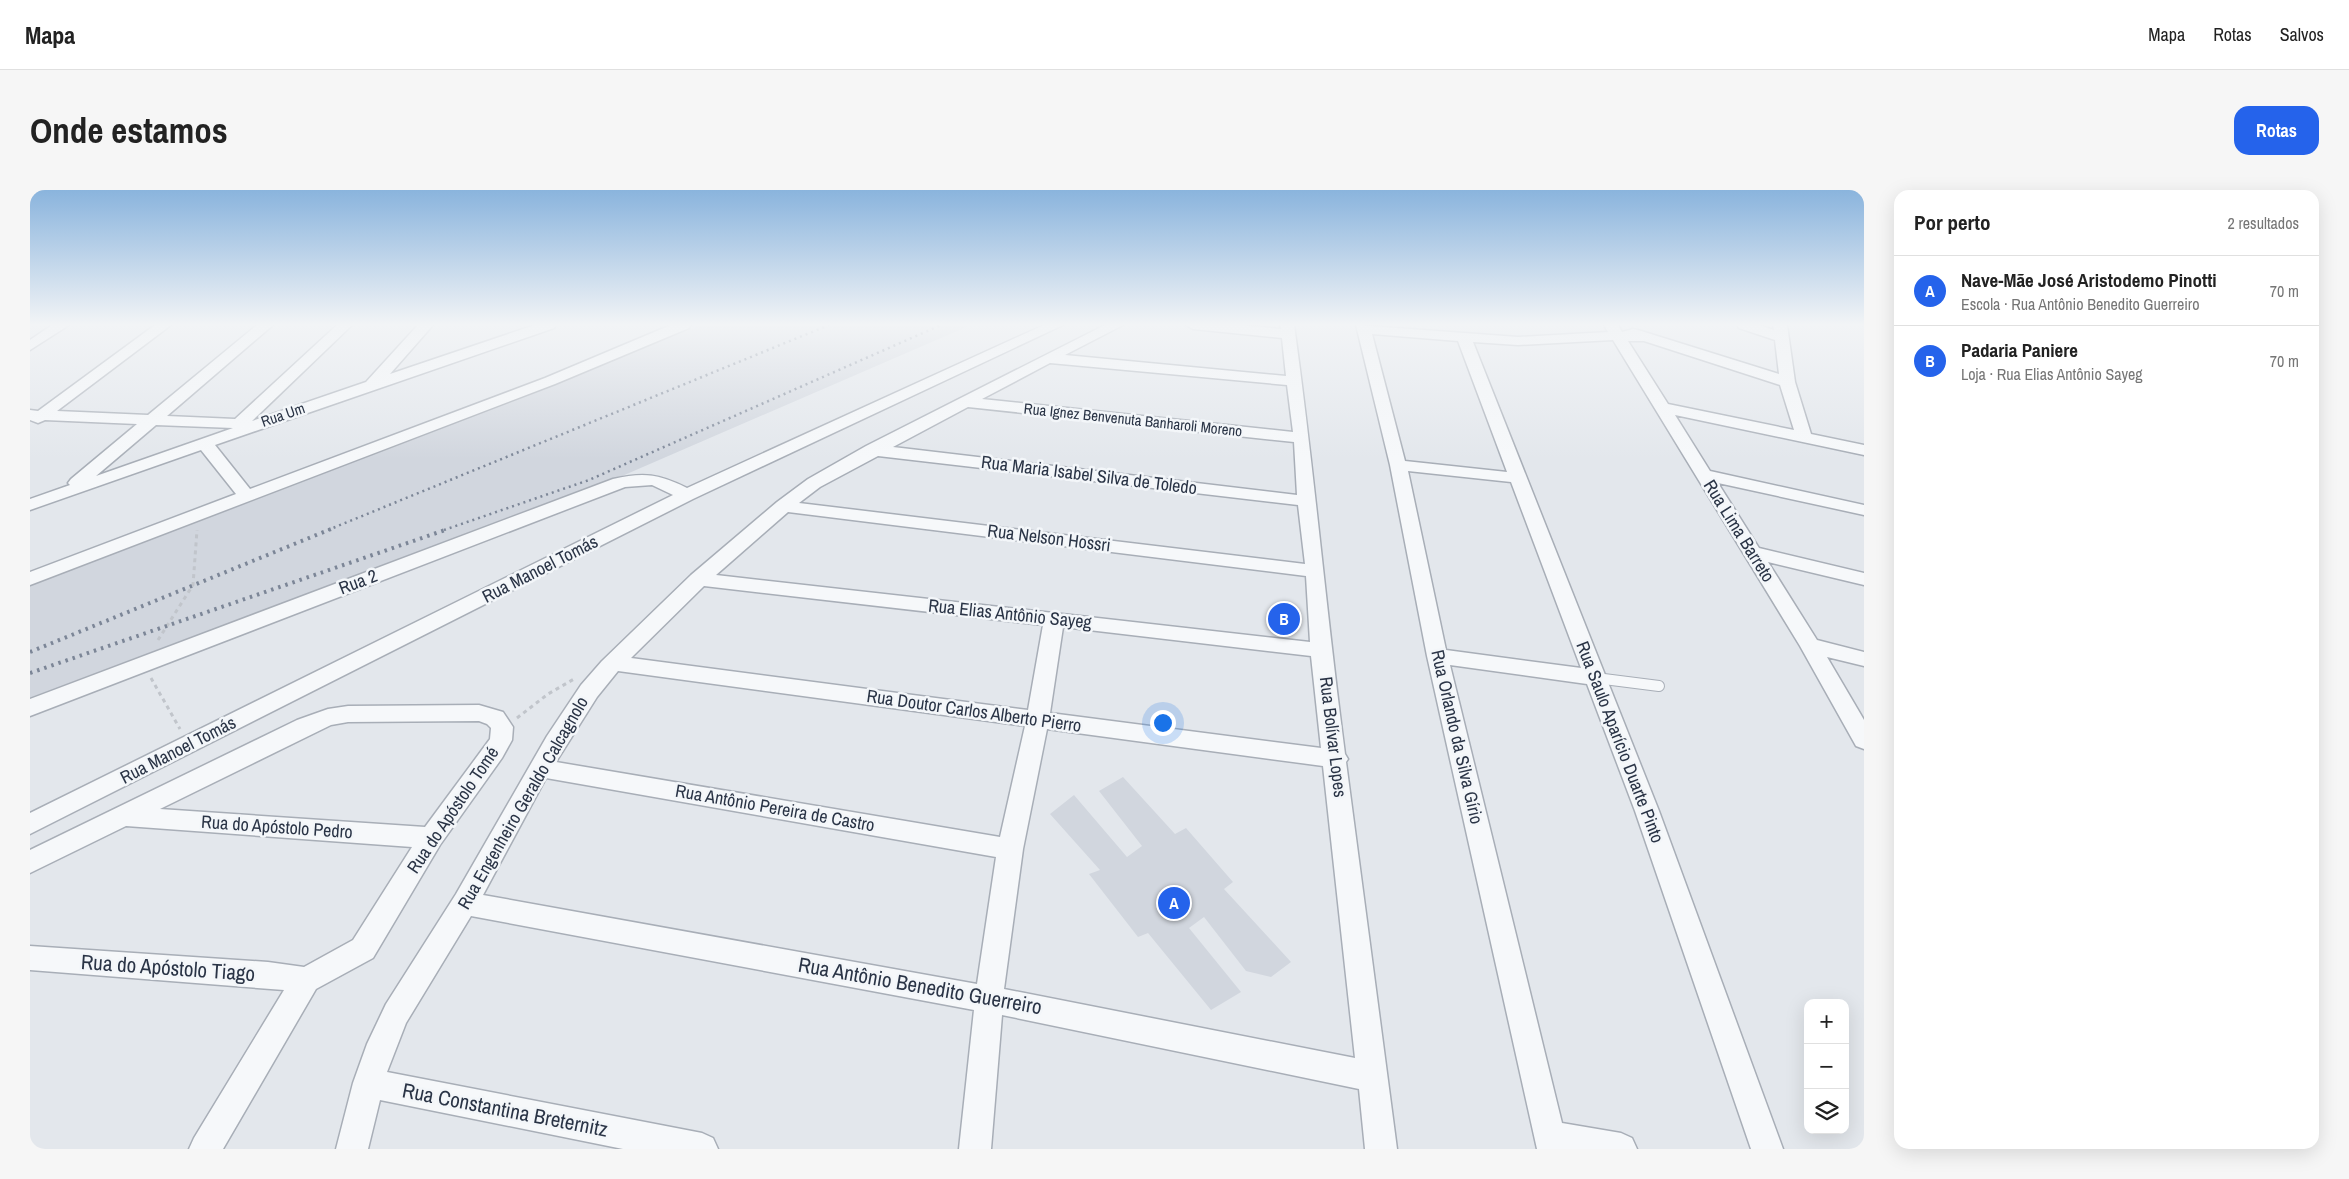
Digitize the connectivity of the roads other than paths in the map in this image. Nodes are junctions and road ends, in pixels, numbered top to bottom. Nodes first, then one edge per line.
1 (101, 370) edge
2 (211, 370) edge
3 (297, 370) edge
4 (385, 370) edge
5 (416, 370) edge
6 (575, 370) edge
7 (959, 370) edge
8 (1026, 370) edge
9 (1168, 370) edge
10 (1293, 370) edge
11 (1375, 370) edge
12 (1476, 370) edge
13 (1638, 370) edge
14 (1748, 370) edge
15 (1785, 370) edge
16 (1294, 382) junction
17 (1787, 382) junction
18 (371, 385) junction
19 (965, 402) junction
20 (1660, 407) junction
21 (34, 418) edge
22 (150, 420) junction
23 (239, 424) junction
24 (257, 424) junction
25 (1804, 437) junction
26 (1302, 438) junction
27 (205, 444) junction
28 (872, 450) junction
29 (1864, 450) edge
30 (1398, 465) junction
31 (1705, 474) junction
32 (1519, 478) junction
33 (68, 491) junction
34 (686, 495) junction
35 (247, 497) junction
36 (1306, 501) junction
37 (36, 502) edge
38 (783, 506) junction
39 (1864, 510) edge
40 (1752, 552) junction
41 (1315, 571) junction
42 (30, 579) edge
43 (698, 579) junction
44 (1864, 579) edge
45 (1054, 618) junction
46 (1810, 645) junction
47 (1321, 650) junction
48 (1437, 656) junction
49 (1864, 659) edge
50 (613, 663) junction
51 (1596, 678) junction
52 (1659, 686) dead end
53 (30, 708) edge
54 (1038, 719) junction
55 (1864, 740) edge
56 (1336, 759) junction
57 (540, 768) junction
58 (123, 816) junction
59 (30, 824) edge
60 (431, 838) junction
61 (1010, 849) junction
62 (30, 862) edge
63 (465, 903) junction
64 (30, 958) edge
65 (306, 980) junction
66 (989, 998) junction
67 (1374, 1077) junction
68 (368, 1083) junction
69 (1552, 1143) edge
70 (205, 1149) edge
71 (352, 1149) edge
72 (702, 1149) edge
73 (975, 1149) edge
74 (1381, 1149) edge
75 (1621, 1149) edge
76 (1767, 1149) edge

1 - 21 street
2 - 22 street
3 - 23 street
4 - 18 street
5 - 18 street, Rua Um
6 - 35 street
7 - 34 street, Rua Manoel Tomás
8 - 19 street, Rua Engenheiro Geraldo Calcagnolo
9 - 16 street
10 - 16 street, Rua Bolívar Lopes
11 - 30 street, Rua Orlando da Silva Gírio
12 - 32 street, Rua Saulo Aparício Duarte Pinto
13 - 20 street, Rua Lima Barreto
14 - 17 street
15 - 17 street
16 - 26 street, Rua Bolívar Lopes
17 - 25 street
18 - 24 street, Rua Um
19 - 26 street, Rua Ignez Benvenuta Banharoli Moreno
19 - 28 street, Rua Engenheiro Geraldo Calcagnolo
20 - 25 street
20 - 31 street, Rua Lima Barreto
21 - 22 street
22 - 23 street
22 - 33 street
23 - 24 street
24 - 27 street, Rua Um
25 - 29 street
26 - 36 street, Rua Bolívar Lopes
27 - 33 street, Rua Um
27 - 35 street
28 - 36 street, Rua Maria Isabel Silva de Toledo
28 - 38 street, Rua Engenheiro Geraldo Calcagnolo
30 - 32 street
30 - 48 street, Rua Orlando da Silva Gírio
31 - 39 street
31 - 40 street, Rua Lima Barreto
32 - 51 street, Rua Saulo Aparício Duarte Pinto
33 - 37 street, Rua Um
34 - 53 street, Rua 2
34 - 59 street, Rua Manoel Tomás
35 - 42 street
36 - 41 street, Rua Bolívar Lopes
38 - 41 street, Rua Nelson Hossri
38 - 43 street, Rua Engenheiro Geraldo Calcagnolo
40 - 44 street
40 - 46 street, Rua Lima Barreto
41 - 47 street, Rua Bolívar Lopes
43 - 45 street, Rua Elias Antônio Sayeg
43 - 50 street, Rua Engenheiro Geraldo Calcagnolo
45 - 47 street, Rua Elias Antônio Sayeg
45 - 54 street
46 - 49 street
46 - 55 street, Rua Lima Barreto
47 - 56 street, Rua Bolívar Lopes
48 - 51 street
48 - 69 street, Rua Orlando da Silva Gírio
50 - 54 street, Rua Doutor Carlos Alberto Pierro
50 - 57 street, Rua Engenheiro Geraldo Calcagnolo
51 - 52 lane
51 - 76 street, Rua Saulo Aparício Duarte Pinto
54 - 56 street, Rua Doutor Carlos Alberto Pierro
54 - 61 street
56 - 67 street, Rua Bolívar Lopes
57 - 61 street, Rua Antônio Pereira de Castro
57 - 63 street, Rua Engenheiro Geraldo Calcagnolo
58 - 60 street, Rua do Apóstolo Pedro
58 - 60 street, Rua do Apóstolo Tomé
58 - 62 street, Rua do Apóstolo Tomé
60 - 65 street, Rua do Apóstolo Tomé
61 - 66 street
63 - 66 street, Rua Antônio Benedito Guerreiro
63 - 68 street, Rua Engenheiro Geraldo Calcagnolo
64 - 65 street, Rua do Apóstolo Tiago
65 - 70 street
66 - 67 street, Rua Antônio Benedito Guerreiro
66 - 73 street
67 - 74 street, Rua Bolívar Lopes
68 - 71 street, Rua Engenheiro Geraldo Calcagnolo
68 - 72 street, Rua Constantina Breternitz
69 - 75 street

